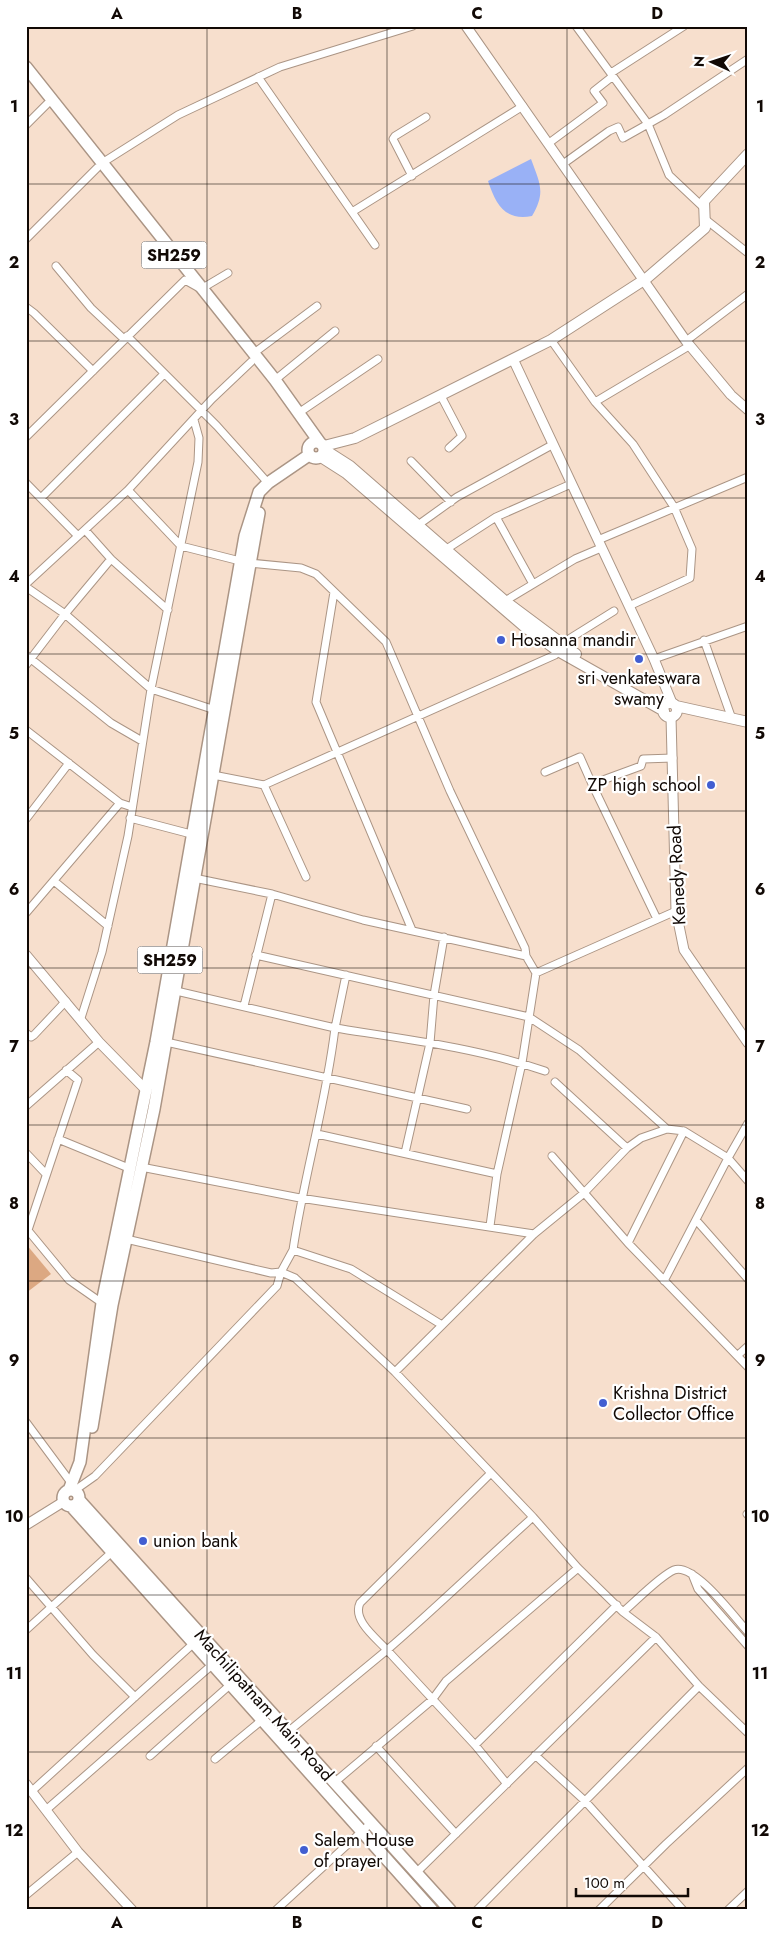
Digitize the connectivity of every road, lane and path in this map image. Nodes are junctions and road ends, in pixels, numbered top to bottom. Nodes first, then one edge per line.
1 (413, 26) edge
2 (466, 26) edge
3 (576, 26) edge
4 (684, 26) edge
5 (748, 59) edge
6 (26, 67) edge
7 (612, 75) junction
8 (258, 77) junction
9 (26, 78) edge
10 (47, 104) junction
11 (523, 106) junction
12 (426, 117) dead end
13 (648, 124) junction
14 (26, 125) edge
15 (549, 143) junction
16 (748, 154) edge
17 (563, 164) junction
18 (99, 166) junction
19 (412, 176) junction
20 (352, 212) junction
21 (705, 214) junction
22 (26, 239) edge
23 (375, 245) dead end
24 (748, 253) edge
25 (56, 266) dead end
26 (228, 273) dead end
27 (185, 280) junction
28 (643, 281) junction
29 (201, 289) junction
30 (748, 294) edge
31 (317, 306) dead end
32 (26, 308) edge
33 (335, 331) dead end
34 (125, 338) junction
35 (551, 340) junction
36 (688, 343) junction
37 (253, 358) junction
38 (378, 359) dead end
39 (512, 359) junction
40 (93, 371) junction
41 (163, 375) junction
42 (275, 380) junction
43 (442, 396) junction
44 (595, 402) junction
45 (202, 410) junction
46 (748, 410) edge
47 (300, 412) junction
48 (194, 420) junction
49 (26, 437) edge
50 (552, 445) junction
51 (449, 448) dead end
52 (318, 450) junction
53 (411, 460) dead end
54 (748, 477) edge
55 (26, 483) edge
56 (268, 483) junction
57 (571, 484) junction
58 (128, 490) junction
59 (41, 498) junction
60 (451, 502) junction
61 (674, 507) junction
62 (496, 517) junction
63 (418, 525) junction
64 (86, 530) junction
65 (78, 536) junction
66 (599, 544) junction
67 (181, 546) junction
68 (445, 550) junction
69 (111, 559) junction
70 (245, 562) junction
71 (533, 584) junction
72 (26, 585) edge
73 (334, 592) junction
74 (505, 601) junction
75 (629, 606) junction
76 (168, 610) junction
77 (614, 611) dead end
78 (65, 614) junction
79 (748, 626) edge
80 (704, 640) junction
81 (560, 648) junction
82 (28, 659) edge
83 (654, 659) junction
84 (151, 688) junction
85 (670, 708) junction
86 (215, 710) junction
87 (418, 717) junction
88 (732, 719) junction
89 (748, 722) edge
90 (26, 730) edge
91 (142, 741) junction
92 (338, 752) junction
93 (673, 758) junction
94 (69, 763) junction
95 (544, 772) dead end
96 (213, 775) junction
97 (592, 784) junction
98 (264, 785) junction
99 (120, 803) junction
100 (132, 807) junction
101 (130, 818) junction
102 (26, 819) edge
103 (191, 834) junction
104 (306, 877) dead end
105 (194, 878) junction
106 (54, 880) junction
107 (272, 894) junction
108 (676, 911) junction
109 (26, 913) edge
110 (657, 919) junction
111 (108, 926) junction
112 (412, 930) junction
113 (444, 937) junction
114 (26, 954) edge
115 (256, 955) junction
116 (526, 956) junction
117 (536, 973) junction
118 (346, 976) junction
119 (170, 989) junction
120 (434, 995) junction
121 (66, 1001) junction
122 (244, 1006) junction
123 (529, 1016) junction
124 (81, 1018) junction
125 (336, 1028) junction
126 (26, 1033) edge
127 (99, 1042) junction
128 (166, 1042) junction
129 (430, 1043) junction
130 (748, 1043) edge
131 (522, 1063) junction
132 (66, 1070) junction
133 (545, 1071) dead end
134 (329, 1079) junction
135 (555, 1082) dead end
136 (152, 1093) junction
137 (417, 1098) junction
138 (26, 1106) edge
139 (467, 1109) dead end
140 (748, 1123) edge
141 (667, 1129) junction
142 (684, 1131) junction
143 (317, 1134) junction
144 (58, 1139) junction
145 (627, 1148) junction
146 (26, 1153) edge
147 (405, 1153) junction
148 (552, 1156) dead end
149 (728, 1158) junction
150 (136, 1168) junction
151 (46, 1174) junction
152 (497, 1174) junction
153 (748, 1182) edge
154 (584, 1194) junction
155 (300, 1198) junction
156 (696, 1220) junction
157 (490, 1226) junction
158 (27, 1229) edge
159 (534, 1234) junction
160 (126, 1239) junction
161 (628, 1243) junction
162 (293, 1250) junction
163 (281, 1272) junction
164 (748, 1279) edge
165 (664, 1281) junction
166 (102, 1303) junction
167 (442, 1325) junction
168 (748, 1346) edge
169 (738, 1355) junction
170 (748, 1367) edge
171 (395, 1372) junction
172 (26, 1422) edge
173 (492, 1473) junction
174 (73, 1495) junction
175 (533, 1517) junction
176 (26, 1525) edge
177 (112, 1552) junction
178 (578, 1568) junction
179 (692, 1572) junction
180 (26, 1578) edge
181 (160, 1598) junction
182 (617, 1605) junction
183 (52, 1607) junction
184 (623, 1612) junction
185 (26, 1630) edge
186 (748, 1632) edge
187 (656, 1637) junction
188 (194, 1643) junction
189 (748, 1646) edge
190 (387, 1650) junction
191 (213, 1664) junction
192 (230, 1684) junction
193 (699, 1686) junction
194 (135, 1697) junction
195 (432, 1700) junction
196 (262, 1720) junction
197 (288, 1731) junction
198 (748, 1733) edge
199 (475, 1745) junction
200 (376, 1746) junction
201 (535, 1755) junction
202 (150, 1756) dead end
203 (215, 1759) dead end
204 (748, 1768) edge
205 (335, 1782) junction
206 (507, 1784) junction
207 (29, 1787) edge
208 (585, 1801) junction
209 (46, 1810) junction
210 (371, 1823) junction
211 (362, 1832) junction
212 (456, 1834) junction
213 (78, 1852) junction
214 (644, 1865) junction
215 (417, 1872) junction
216 (748, 1891) edge
217 (26, 1895) edge
218 (426, 1908) edge
219 (132, 1910) edge
220 (276, 1910) edge
221 (450, 1910) edge
222 (477, 1910) edge
223 (599, 1910) edge
224 (683, 1910) edge
225 (728, 1910) edge

1 - 8 street
2 - 11 street
3 - 7 street
4 - 7 street
5 - 13 street
6 - 18 main road, SH259
7 - 13 street
7 - 15 street
8 - 18 street
8 - 20 street
9 - 10 main road, SH259
10 - 14 street
10 - 18 main road, SH259
11 - 15 street
11 - 19 street
12 - 19 street
13 - 17 street
13 - 21 street
15 - 17 street
16 - 21 main road
17 - 28 street
18 - 22 street
18 - 27 main road, SH259
18 - 29 main road, SH259
19 - 20 street
20 - 23 street
21 - 24 street
21 - 28 main road
25 - 34 street
26 - 29 street
27 - 29 street
27 - 34 street
27 - 37 main road, SH259
28 - 35 main road
28 - 36 street
29 - 37 main road, SH259
30 - 36 street
31 - 37 street
32 - 40 street
33 - 42 street
34 - 40 street
34 - 41 street
35 - 39 main road
35 - 44 street
36 - 44 street
36 - 46 street
37 - 42 main road, SH259
37 - 45 street
37 - 52 main road, SH259
38 - 47 street
39 - 43 main road
39 - 50 street, Kenedy Road
40 - 49 street
41 - 45 street
41 - 59 street
42 - 47 main road, SH259
43 - 51 street
43 - 52 main road
44 - 61 street
45 - 48 street
45 - 56 street
47 - 52 main road, SH259
48 - 58 street
48 - 67 street
50 - 57 street, Kenedy Road
50 - 60 street
52 - 56 main road, SH259
52 - 63 main road
52 - 70 main road, SH259
52 - 81 main road
53 - 60 street
54 - 61 street
55 - 59 street
56 - 70 main road, SH259
57 - 62 street
57 - 66 street, Kenedy Road
58 - 64 street
58 - 67 street
59 - 65 street
60 - 63 street
61 - 66 street
61 - 75 street
62 - 68 street
62 - 71 street
63 - 68 main road
64 - 65 street
64 - 69 street
65 - 72 street
66 - 71 street
66 - 75 street, Kenedy Road
67 - 70 street
67 - 76 street
68 - 74 main road
69 - 76 street
69 - 78 street
70 - 73 street
70 - 86 main road, SH259
70 - 96 main road, SH259
71 - 74 street
72 - 78 street
73 - 87 street
73 - 92 street
74 - 81 main road
75 - 83 street, Kenedy Road
76 - 84 street
77 - 81 street
78 - 82 street
78 - 84 street
79 - 80 street
80 - 83 street
80 - 88 street
81 - 85 main road
81 - 87 street
82 - 91 street
83 - 85 street, Kenedy Road
84 - 86 street
84 - 91 street
85 - 88 main road
85 - 93 street, Kenedy Road
86 - 103 main road, SH259
87 - 92 street
87 - 116 street
88 - 89 main road
90 - 94 street
91 - 100 street
92 - 98 street
92 - 112 street
93 - 97 street
93 - 108 street, Kenedy Road
94 - 99 street
94 - 102 street
95 - 97 street
96 - 98 street
96 - 105 main road, SH259
97 - 110 street
98 - 104 street
99 - 100 street
99 - 106 street
100 - 101 street
101 - 103 street
101 - 111 street
103 - 119 main road, SH259
105 - 107 street
105 - 119 main road, SH259
106 - 109 street
106 - 111 street
107 - 112 street
107 - 115 street
108 - 110 street
108 - 130 street, Kenedy Road
110 - 117 street
111 - 124 street
112 - 113 street
113 - 116 street
113 - 120 street
114 - 121 street
115 - 118 street
115 - 122 street
116 - 117 street
117 - 123 street
118 - 120 street
118 - 125 street
119 - 122 street
119 - 128 main road, SH259
119 - 136 main road, SH259
120 - 123 street
120 - 129 street
121 - 124 street
121 - 126 street
122 - 125 street
123 - 131 street
123 - 141 street
124 - 127 street
125 - 129 street
125 - 134 street
127 - 132 street
127 - 136 street
128 - 134 street
128 - 136 main road, SH259
129 - 131 street
129 - 137 street
131 - 133 street
131 - 152 street
132 - 138 street
132 - 144 street
134 - 137 street
134 - 143 street
135 - 145 street
136 - 150 main road, SH259
137 - 139 street
137 - 147 street
140 - 149 street
141 - 142 street
141 - 145 street
142 - 149 street
142 - 161 street
143 - 147 street
143 - 155 street
144 - 150 street
144 - 151 street
145 - 154 street
146 - 151 street
147 - 152 street
148 - 154 street
149 - 153 street
149 - 156 street
150 - 155 street
150 - 160 main road, SH259
150 - 166 main road, SH259
151 - 158 street
152 - 157 street
154 - 159 street
154 - 161 street
155 - 157 street
155 - 162 street
156 - 164 street
156 - 165 street
157 - 159 street
158 - 166 street
159 - 167 street
160 - 163 street
160 - 174 main road, SH259
161 - 165 street
162 - 163 street
162 - 167 street
163 - 171 street
163 - 174 street
165 - 169 street
166 - 174 main road, SH259
167 - 171 street
168 - 169 street
169 - 170 street
171 - 173 street
172 - 174 street
173 - 175 street
173 - 190 street
174 - 176 street
174 - 177 main road, Machilipatnam Main Road
174 - 181 main road, Machilipatnam Main Road
175 - 178 street
175 - 190 street
177 - 181 main road, Machilipatnam Main Road
177 - 183 street
178 - 182 street
178 - 195 street
179 - 184 street
179 - 186 street
179 - 189 street
180 - 183 street
181 - 188 main road, Machilipatnam Main Road
181 - 197 main road, Machilipatnam Main Road
182 - 184 street
182 - 199 street
183 - 185 street
183 - 194 street
184 - 187 street
187 - 193 street
187 - 201 street
188 - 191 main road, Machilipatnam Main Road
188 - 194 street
190 - 195 street
190 - 197 street
191 - 192 main road, Machilipatnam Main Road
191 - 209 street
192 - 196 main road, Machilipatnam Main Road
192 - 202 street
193 - 198 street
193 - 208 street
194 - 207 street
195 - 199 street
195 - 200 street
196 - 203 street
196 - 211 main road, Machilipatnam Main Road
197 - 205 main road, Machilipatnam Main Road
199 - 206 street
200 - 205 street
200 - 212 street
201 - 206 street
201 - 208 street
204 - 214 street
205 - 210 main road, Machilipatnam Main Road
206 - 212 street
207 - 209 street
208 - 214 street
208 - 222 street
209 - 213 street
210 - 211 street
210 - 215 main road, Machilipatnam Main Road
211 - 218 main road, Machilipatnam Main Road
211 - 220 street
212 - 215 street
213 - 217 street
213 - 219 street
214 - 223 street
214 - 224 street
215 - 221 main road, Machilipatnam Main Road
216 - 225 street

